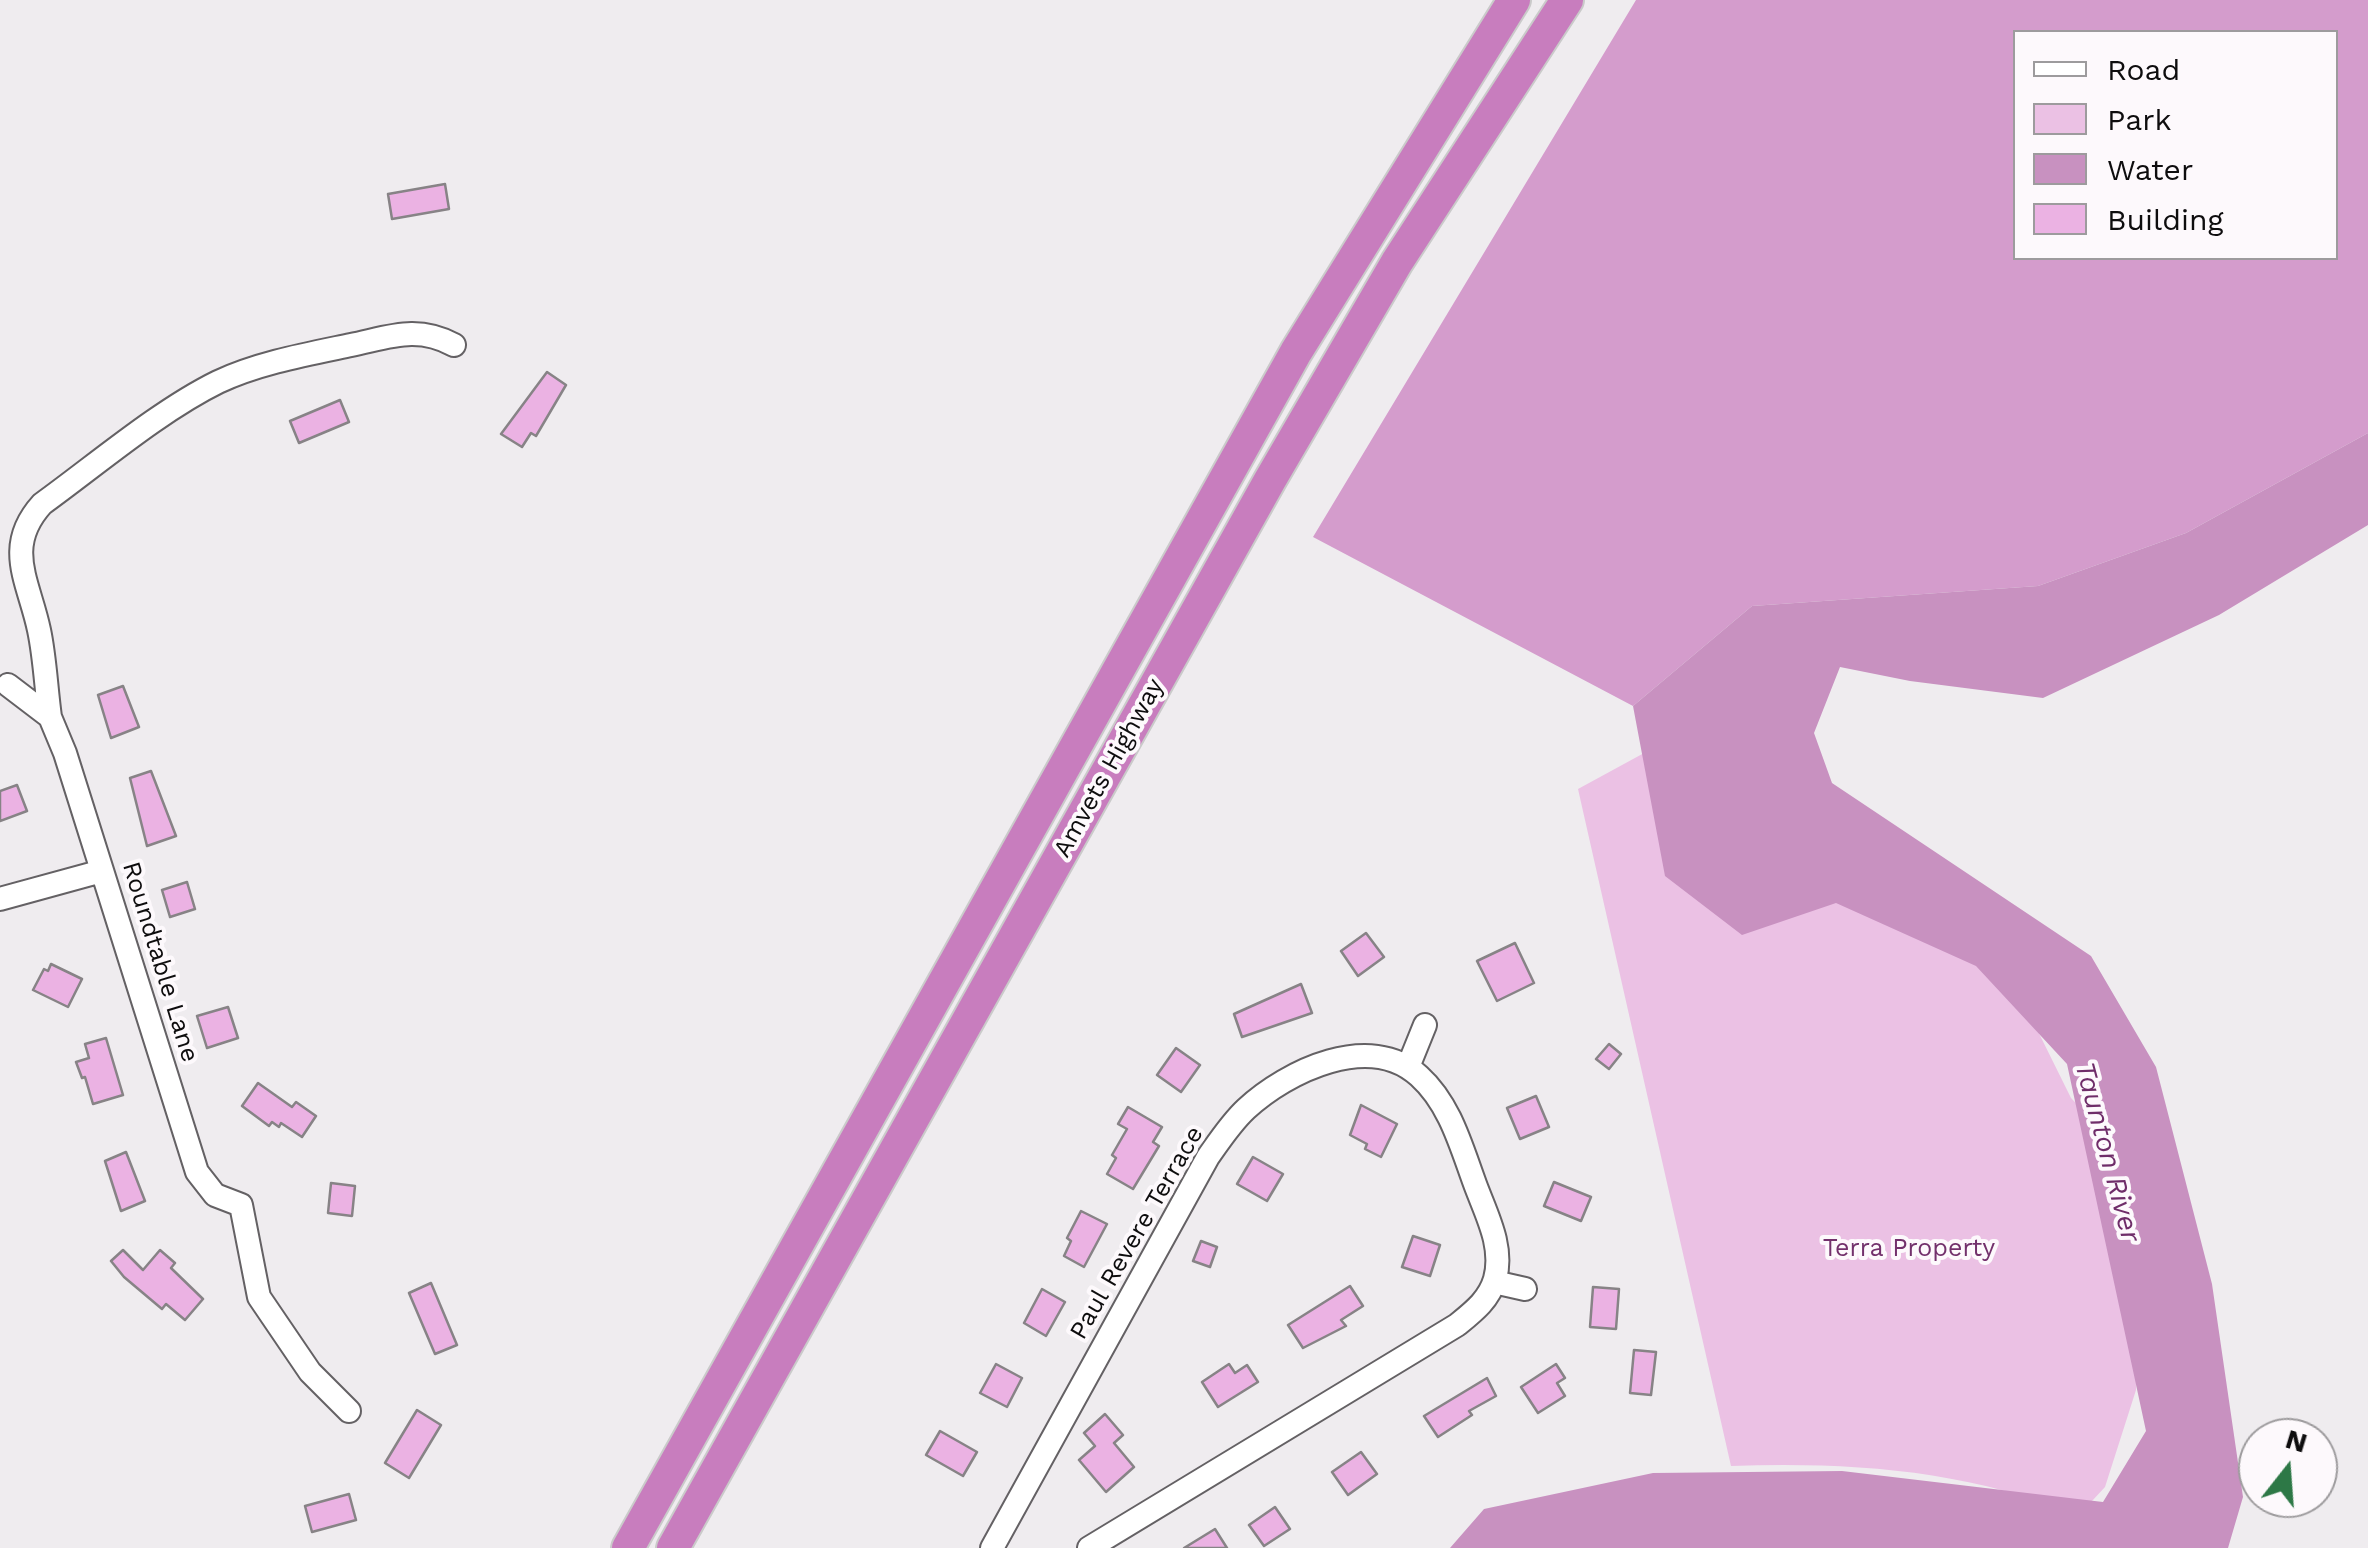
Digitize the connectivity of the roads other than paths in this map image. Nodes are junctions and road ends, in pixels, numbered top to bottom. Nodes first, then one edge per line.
1 (1514, 0) edge
2 (1567, 0) edge
3 (454, 346) dead end
4 (8, 685) dead end
5 (50, 717) junction
6 (102, 871) junction
7 (0, 899) edge
8 (1425, 1025) dead end
9 (1408, 1068) junction
10 (1494, 1282) junction
11 (1525, 1289) dead end
12 (349, 1411) dead end
13 (628, 1548) edge
14 (674, 1548) edge
15 (992, 1548) edge
16 (1089, 1548) edge

1 - 13 highway, Amvets Highway
2 - 14 highway, Amvets Highway
3 - 5 street, Roundtable Lane
4 - 5 street
5 - 6 street, Roundtable Lane
6 - 7 street
6 - 12 street, Roundtable Lane
8 - 9 street
9 - 10 street
9 - 15 street, Paul Revere Terrace
10 - 11 street
10 - 16 street

